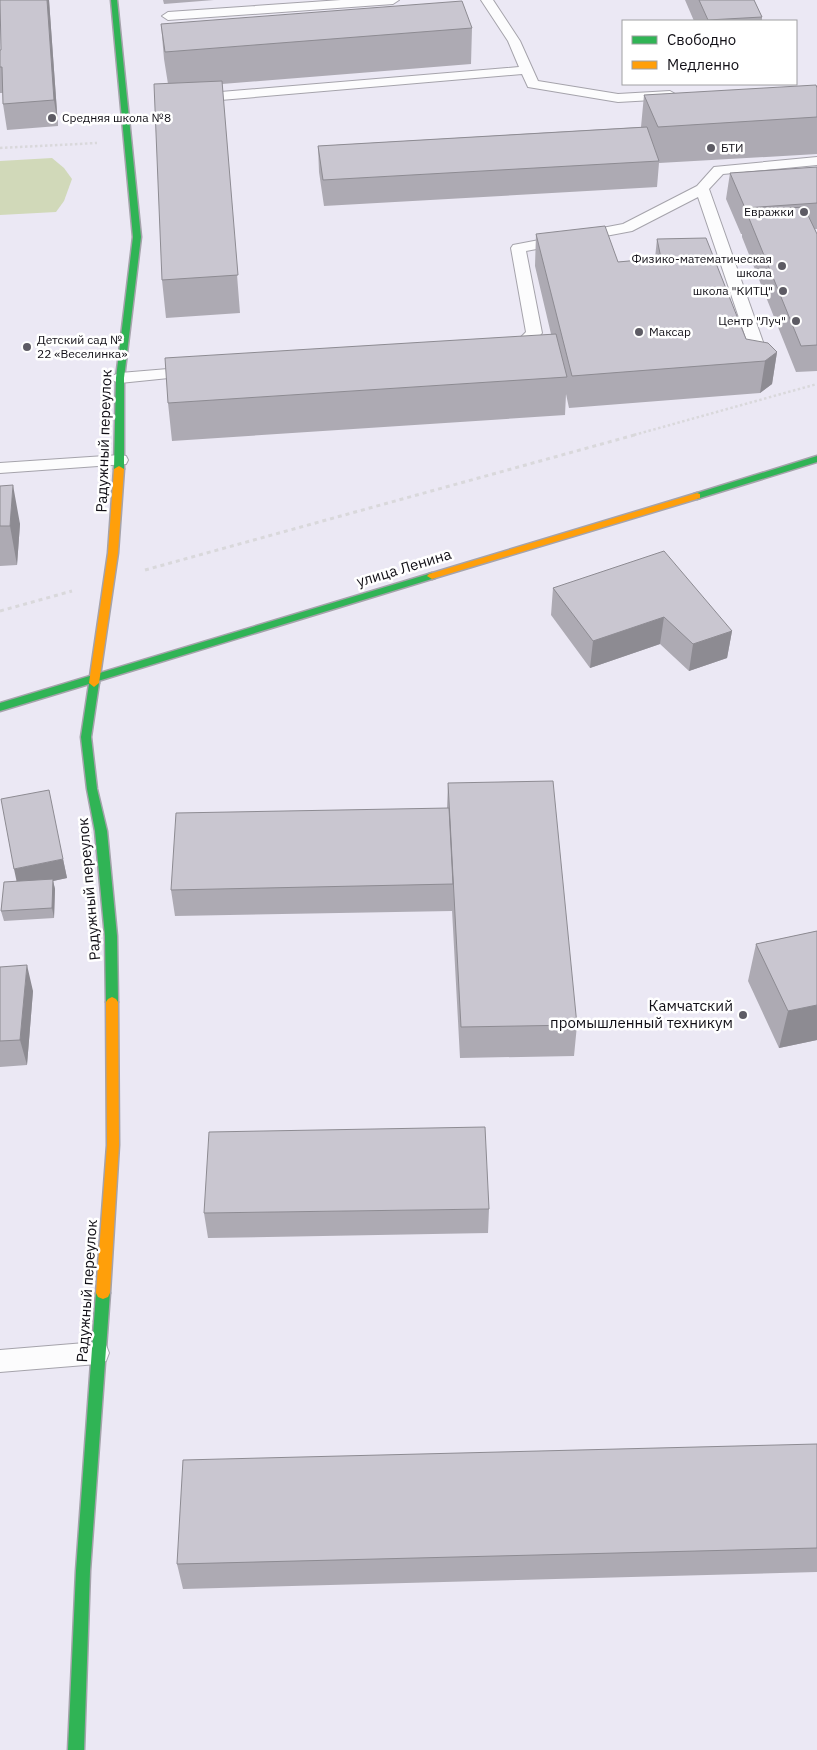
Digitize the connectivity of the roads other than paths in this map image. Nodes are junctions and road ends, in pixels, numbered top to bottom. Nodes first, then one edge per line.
1 (114, 0) edge
2 (393, 0) edge
3 (487, 0) edge
4 (168, 16) dead end
5 (526, 70) junction
6 (688, 94) edge
7 (185, 99) edge
8 (817, 161) edge
9 (702, 188) junction
10 (496, 345) edge
11 (761, 359) edge
12 (206, 371) edge
13 (120, 378) junction
14 (817, 459) edge
15 (120, 460) junction
16 (0, 468) edge
17 (94, 679) junction
18 (0, 707) edge
19 (97, 1353) junction
20 (0, 1361) edge
21 (76, 1750) edge

1 - 13 street, Радужный переулок
2 - 4 lane
3 - 5 lane
5 - 6 lane
5 - 7 lane
8 - 9 lane
9 - 10 lane
9 - 11 lane
12 - 13 lane
13 - 15 street, Радужный переулок
14 - 17 street, улица Ленина
15 - 16 lane
15 - 17 street, Радужный переулок
17 - 18 street, улица Ленина
17 - 19 street, Радужный переулок
19 - 20 lane
19 - 21 street, Радужный переулок

